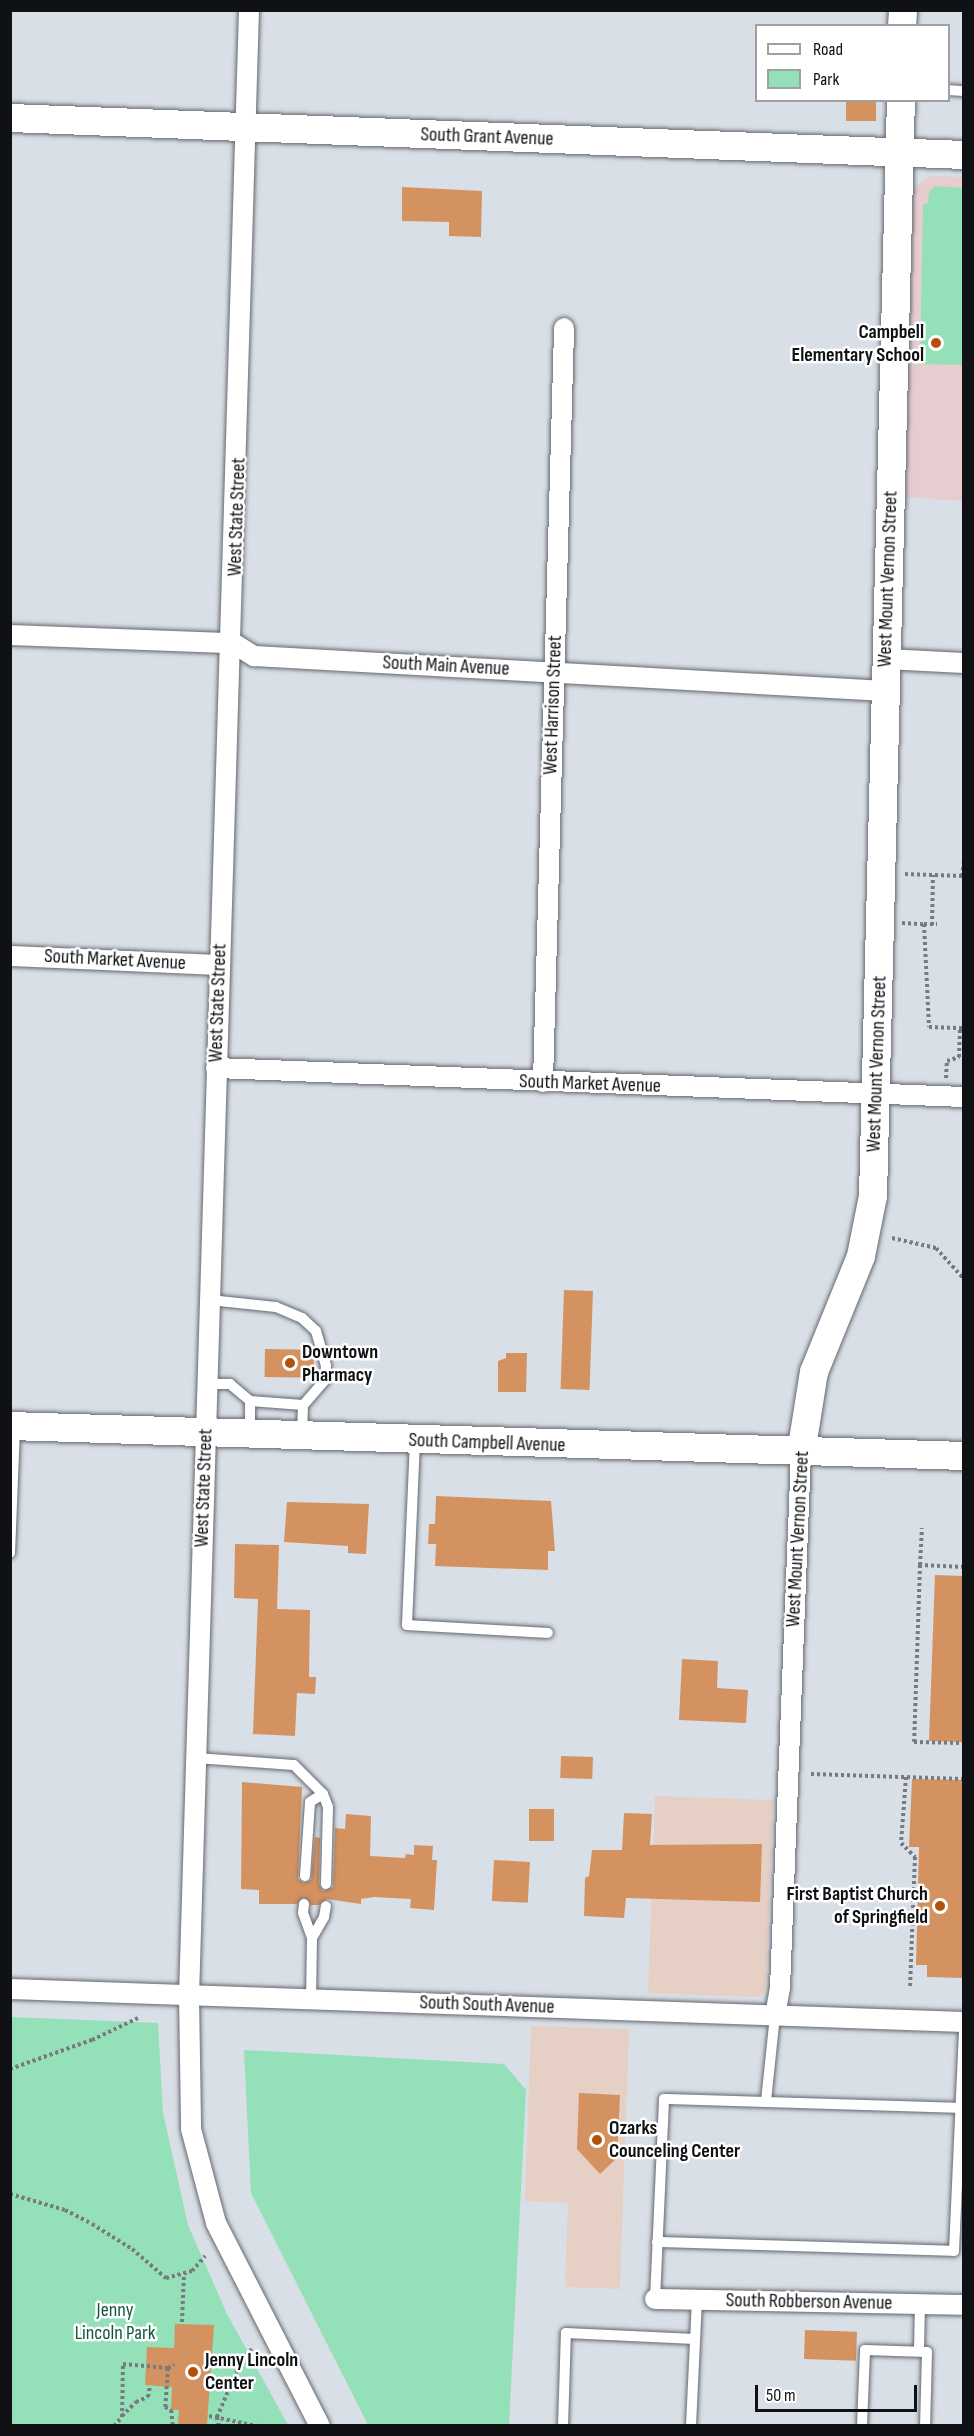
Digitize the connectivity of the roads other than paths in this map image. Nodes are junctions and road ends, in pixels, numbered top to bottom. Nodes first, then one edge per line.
1 (249, 10) edge
2 (901, 102) edge
3 (10, 118) edge
4 (247, 127) junction
5 (899, 153) junction
6 (963, 155) edge
7 (564, 328) dead end
8 (10, 635) edge
9 (233, 644) junction
10 (886, 659) junction
11 (963, 663) edge
12 (553, 672) junction
13 (885, 691) junction
14 (10, 956) edge
15 (220, 964) junction
16 (216, 1068) junction
17 (543, 1083) junction
18 (877, 1094) junction
19 (963, 1097) edge
20 (210, 1300) junction
21 (207, 1384) junction
22 (250, 1401) junction
23 (303, 1405) junction
24 (13, 1426) edge
25 (206, 1434) junction
26 (250, 1436) junction
27 (302, 1437) junction
28 (415, 1441) junction
29 (801, 1452) junction
30 (963, 1456) edge
31 (10, 1553) edge
32 (548, 1633) dead end
33 (196, 1758) junction
34 (323, 1794) junction
35 (305, 1876) dead end
36 (326, 1884) dead end
37 (304, 1904) dead end
38 (326, 1906) dead end
39 (312, 1938) junction
40 (10, 1989) edge
41 (189, 1995) junction
42 (311, 1999) junction
43 (775, 2016) junction
44 (963, 2025) edge
45 (766, 2101) junction
46 (959, 2108) junction
47 (657, 2242) junction
48 (655, 2299) joint
49 (697, 2300) junction
50 (920, 2303) junction
51 (963, 2305) edge
52 (695, 2338) junction
53 (918, 2351) junction
54 (320, 2426) edge
55 (563, 2426) edge
56 (691, 2426) edge
57 (862, 2426) edge
58 (925, 2426) edge

1 - 4 street, West State Street
2 - 5 main road, West Mount Vernon Street
3 - 4 main road, South Grant Avenue
4 - 5 main road, South Grant Avenue
4 - 9 street, West State Street
5 - 6 main road, South Grant Avenue
5 - 10 main road, West Mount Vernon Street
7 - 12 street, West Harrison Street
8 - 9 street, South Main Avenue
9 - 12 street, South Main Avenue
9 - 15 street, West State Street
10 - 11 street
10 - 13 main road, West Mount Vernon Street
12 - 13 street, South Main Avenue
12 - 17 street, West Harrison Street
13 - 18 main road, West Mount Vernon Street
14 - 15 street, South Market Avenue
15 - 16 street, West State Street
16 - 17 street, South Market Avenue
16 - 20 street, West State Street
17 - 18 street, South Market Avenue
18 - 19 street, South Market Avenue
18 - 29 main road, West Mount Vernon Street
20 - 21 street, West State Street
20 - 23 lane
21 - 22 lane
21 - 25 street, West State Street
22 - 23 lane
22 - 26 lane
23 - 27 lane
24 - 25 main road, South Campbell Avenue
24 - 31 lane
25 - 26 main road, South Campbell Avenue
25 - 33 street, West State Street
26 - 27 main road, South Campbell Avenue
27 - 28 main road, South Campbell Avenue
28 - 29 main road, South Campbell Avenue
28 - 32 lane
29 - 30 main road, South Campbell Avenue
29 - 43 street, West Mount Vernon Street
33 - 34 lane
33 - 41 street, West State Street
34 - 35 lane
34 - 36 lane
37 - 39 lane
38 - 39 lane
39 - 42 lane
40 - 41 street, South South Avenue
41 - 42 street, South South Avenue
41 - 54 street, West State Street
42 - 43 street, South South Avenue
43 - 44 street, South South Avenue
43 - 45 lane
44 - 46 lane
45 - 46 lane
45 - 47 lane
46 - 47 lane
47 - 48 lane
48 - 49 street, South Robberson Avenue
49 - 50 street, South Robberson Avenue
49 - 52 lane
50 - 51 street, South Robberson Avenue
50 - 53 lane
52 - 55 lane
52 - 56 lane
53 - 57 lane
53 - 58 lane

